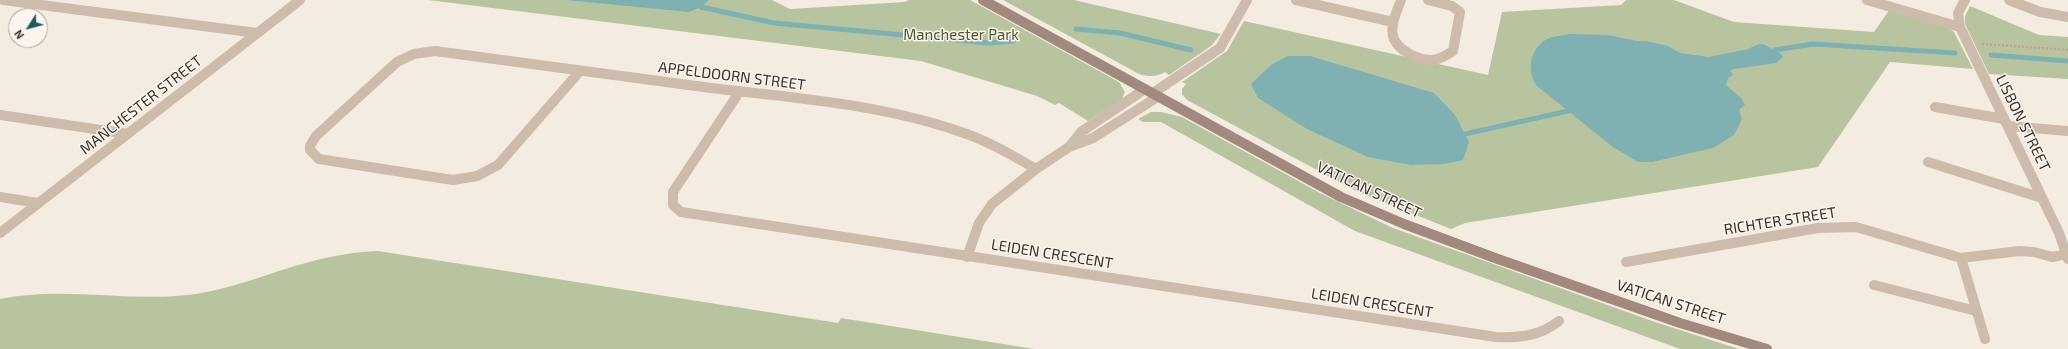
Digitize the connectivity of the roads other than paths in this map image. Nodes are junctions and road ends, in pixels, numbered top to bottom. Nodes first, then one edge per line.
1 (4, 0) edge
2 (300, 0) edge
3 (983, 0) edge
4 (1246, 0) edge
5 (1296, 0) edge
6 (1401, 0) edge
7 (1428, 0) edge
8 (1867, 0) edge
9 (1965, 0) edge
10 (2009, 0) edge
11 (2068, 17) edge
12 (1393, 22) junction
13 (1960, 27) junction
14 (257, 33) junction
15 (580, 71) junction
16 (740, 91) junction
17 (1152, 92) junction
18 (1935, 106) dead end
19 (0, 115) edge
20 (2006, 122) junction
21 (2068, 131) edge
22 (128, 134) junction
23 (1069, 147) junction
24 (1928, 162) dead end
25 (1036, 169) junction
26 (0, 197) edge
27 (2042, 198) junction
28 (38, 203) junction
29 (0, 233) edge
30 (2067, 256) edge
31 (967, 257) junction
32 (1960, 258) junction
33 (1626, 262) dead end
34 (1874, 285) dead end
35 (1976, 311) junction
36 (1559, 321) dead end
37 (1985, 338) dead end
38 (1767, 349) edge

1 - 14 street
2 - 14 street, MANCHESTER STREET
3 - 17 street, VATICAN STREET
4 - 17 street
5 - 12 street
6 - 12 street
7 - 12 street
8 - 13 street
9 - 13 street, LISBON STREET
10 - 11 street
13 - 20 street, LISBON STREET
14 - 22 street, MANCHESTER STREET
15 - 15 street, APPELDOORN STREET
15 - 16 street, APPELDOORN STREET
16 - 25 street, APPELDOORN STREET
16 - 31 street, LEIDEN CRESCENT
17 - 23 street
17 - 23 street
17 - 38 street, VATICAN STREET
18 - 20 street
19 - 22 street
20 - 21 street
20 - 27 street, LISBON STREET
22 - 28 street, MANCHESTER STREET
23 - 25 street
24 - 27 street
25 - 31 street
26 - 28 street
27 - 30 street, LISBON STREET
28 - 29 street, MANCHESTER STREET
30 - 32 street, RICHTER STREET
31 - 36 street, LEIDEN CRESCENT
32 - 33 street, RICHTER STREET
32 - 35 street
34 - 35 street
35 - 37 street

